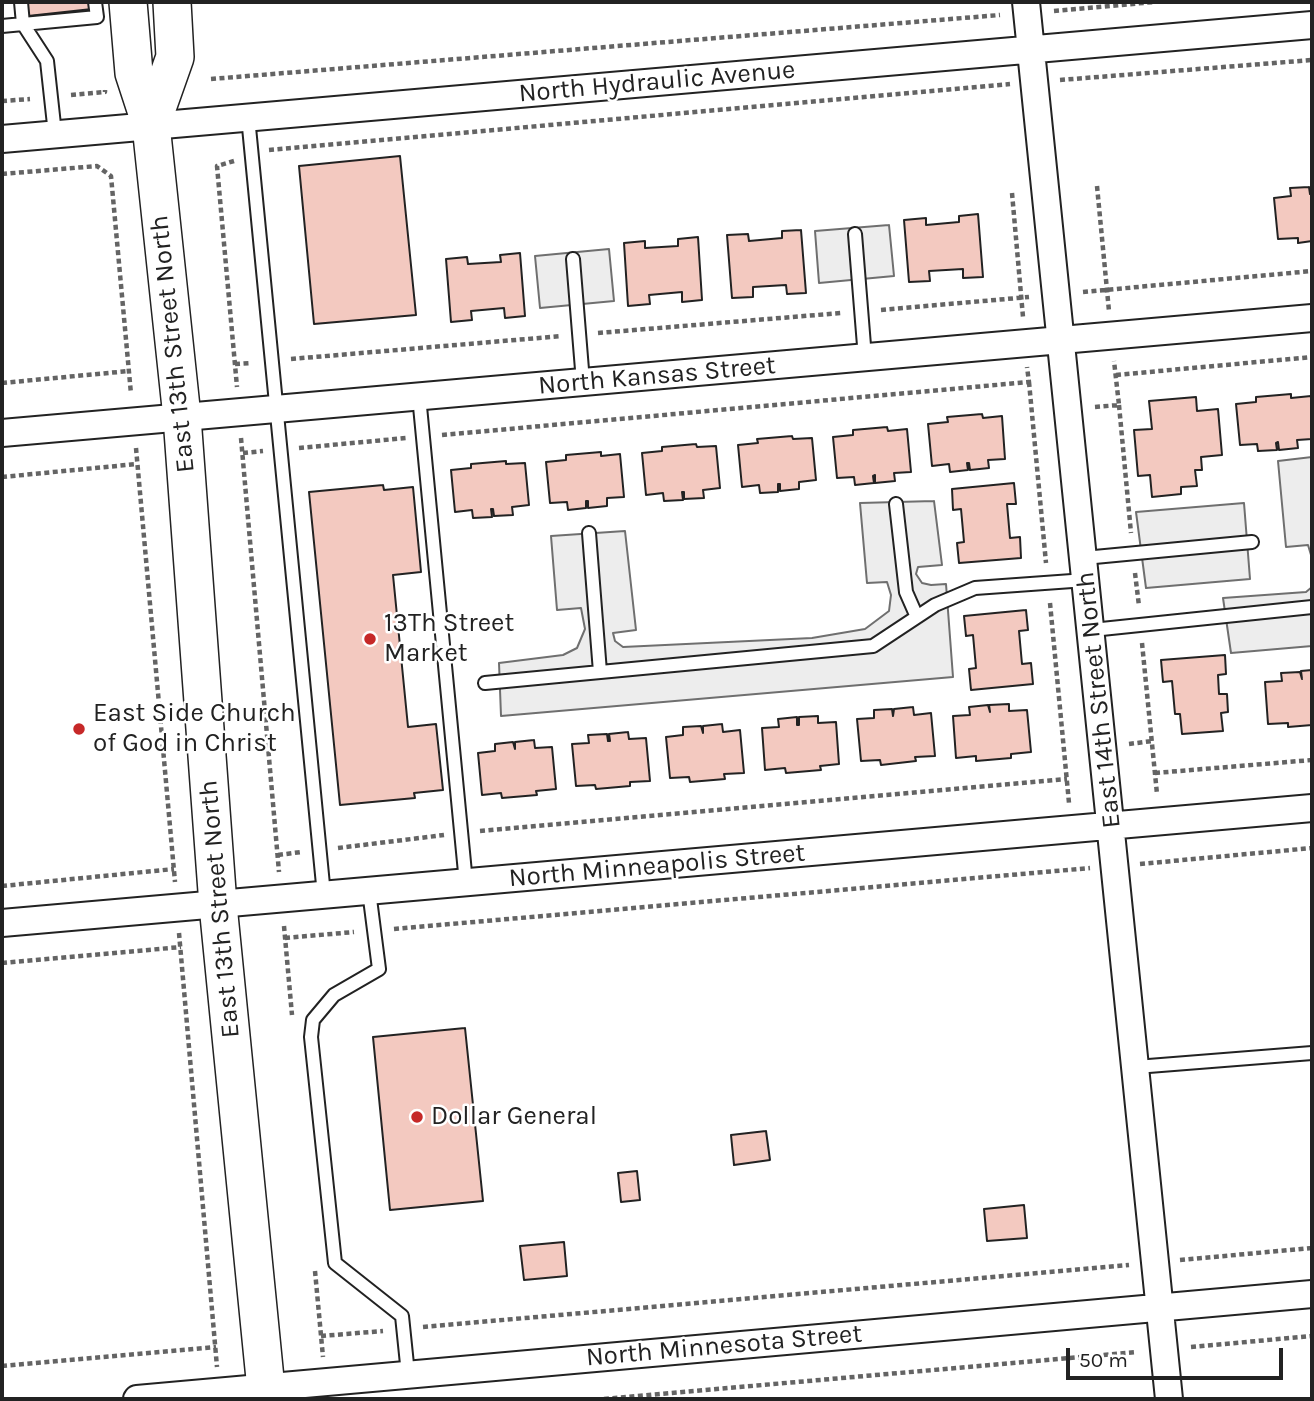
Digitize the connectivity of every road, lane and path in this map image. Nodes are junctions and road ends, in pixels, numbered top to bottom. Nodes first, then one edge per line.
1 (21, 2) edge
2 (96, 2) edge
3 (128, 2) edge
4 (172, 2) edge
5 (1154, 2) edge
6 (1026, 7) edge
7 (23, 24) junction
8 (1312, 25) edge
9 (2, 26) edge
10 (1031, 50) junction
11 (1312, 60) edge
12 (104, 79) dead end
13 (211, 79) dead end
14 (1034, 82) junction
15 (51, 97) junction
16 (2, 101) edge
17 (248, 117) junction
18 (151, 125) junction
19 (55, 134) junction
20 (2, 139) edge
21 (252, 155) junction
22 (2, 174) edge
23 (855, 234) dead end
24 (573, 258) dead end
25 (1312, 271) edge
26 (1057, 295) junction
27 (861, 312) junction
28 (1312, 318) edge
29 (579, 335) junction
30 (1062, 340) junction
31 (1312, 357) edge
32 (865, 358) junction
33 (271, 361) junction
34 (235, 364) junction
35 (129, 371) junction
36 (1116, 375) dead end
37 (583, 382) junction
38 (1029, 382) dead end
39 (2, 383) edge
40 (419, 397) junction
41 (276, 409) junction
42 (239, 412) junction
43 (182, 417) junction
44 (133, 422) junction
45 (2, 433) edge
46 (138, 464) junction
47 (2, 477) edge
48 (896, 504) dead end
49 (589, 533) dead end
50 (1252, 542) dead end
51 (1085, 569) junction
52 (1048, 583) junction
53 (1312, 607) edge
54 (917, 617) junction
55 (1092, 630) junction
56 (600, 672) junction
57 (485, 683) dead end
58 (1312, 760) edge
59 (1156, 774) dead end
60 (1067, 779) junction
61 (1312, 808) edge
62 (1112, 825) junction
63 (1072, 829) junction
64 (461, 833) junction
65 (1312, 848) edge
66 (319, 850) junction
67 (278, 855) junction
68 (1116, 866) junction
69 (174, 869) junction
70 (1076, 869) junction
71 (466, 883) junction
72 (2, 886) edge
73 (369, 891) junction
74 (324, 895) junction
75 (282, 899) junction
76 (218, 905) junction
77 (177, 908) junction
78 (2, 923) edge
79 (374, 931) junction
80 (285, 939) junction
81 (181, 947) junction
82 (2, 962) edge
83 (292, 1018) dead end
84 (1312, 1053) edge
85 (1136, 1068) junction
86 (1312, 1248) edge
87 (1156, 1262) junction
88 (315, 1270) dead end
89 (1312, 1294) edge
90 (1160, 1306) junction
91 (404, 1329) junction
92 (321, 1336) junction
93 (1312, 1336) edge
94 (216, 1347) junction
95 (1164, 1349) junction
96 (2, 1366) edge
97 (408, 1374) junction
98 (325, 1382) junction
99 (219, 1391) junction
100 (266, 1393) edge
101 (136, 1399) edge
102 (604, 1399) edge
103 (1169, 1399) edge

1 - 7 lane
2 - 7 lane
3 - 18 main road, East 13th Street North
4 - 18 main road, East 13th Street North
5 - 6 path
6 - 10 street, East 14th Street North
6 - 13 path
7 - 9 lane
7 - 15 lane
8 - 10 street, North Hydraulic Avenue
10 - 14 street, East 14th Street North
10 - 17 street, North Hydraulic Avenue
11 - 14 path
12 - 15 path
14 - 21 path
14 - 26 street, East 14th Street North
15 - 16 path
15 - 19 lane
17 - 18 street, North Hydraulic Avenue
17 - 21 lane
18 - 19 street, North Hydraulic Avenue
18 - 43 main road, East 13th Street North
19 - 20 street, North Hydraulic Avenue
21 - 33 lane
21 - 34 path
22 - 35 path
23 - 27 lane
24 - 29 lane
25 - 26 path
26 - 27 path
26 - 30 street, East 14th Street North
27 - 29 path
27 - 32 lane
28 - 30 street, North Kansas Street
29 - 33 path
29 - 37 lane
30 - 32 street, North Kansas Street
30 - 51 street, East 14th Street North
31 - 36 path
32 - 37 street, North Kansas Street
33 - 34 path
33 - 41 lane
34 - 42 path
35 - 39 path
35 - 44 path
37 - 40 street, North Kansas Street
38 - 52 path
40 - 41 street, North Kansas Street
40 - 64 lane
41 - 42 street, North Kansas Street
41 - 66 lane
42 - 43 street, North Kansas Street
42 - 67 path
43 - 44 street, North Kansas Street
43 - 76 main road, East 13th Street North
44 - 45 street, North Kansas Street
44 - 46 path
46 - 47 path
46 - 69 path
48 - 54 lane
49 - 56 lane
50 - 51 lane
51 - 52 lane
51 - 55 street, East 14th Street North
52 - 54 lane
52 - 60 path
53 - 55 lane
54 - 56 lane
55 - 62 street, East 14th Street North
56 - 57 lane
58 - 59 path
60 - 63 path
60 - 64 path
61 - 62 street, North Minneapolis Street
62 - 63 street, North Minneapolis Street
62 - 68 street, East 14th Street North
63 - 70 path
63 - 71 street, North Minneapolis Street
64 - 66 path
64 - 71 lane
65 - 68 path
66 - 67 path
66 - 74 lane
67 - 75 path
68 - 70 path
68 - 85 street, East 14th Street North
69 - 72 path
69 - 77 path
70 - 79 path
71 - 73 street, North Minneapolis Street
73 - 74 street, North Minneapolis Street
73 - 79 lane
74 - 75 street, North Minneapolis Street
75 - 76 street, North Minneapolis Street
75 - 80 path
76 - 77 street, North Minneapolis Street
76 - 100 main road, East 13th Street North
77 - 78 street, North Minneapolis Street
77 - 81 path
79 - 80 path
79 - 91 lane
80 - 83 path
81 - 82 path
81 - 94 path
84 - 85 lane
85 - 87 street, East 14th Street North
86 - 87 path
87 - 90 street, East 14th Street North
87 - 91 path
88 - 92 path
89 - 90 street, North Minnesota Street
90 - 95 street, East 14th Street North
90 - 97 street, North Minnesota Street
91 - 92 path
91 - 97 lane
92 - 98 path
93 - 95 path
94 - 96 path
94 - 99 path
95 - 102 path
95 - 103 street, East 14th Street North
97 - 98 street, North Minnesota Street
98 - 100 street, North Minnesota Street
99 - 100 street, North Minnesota Street
99 - 101 street, North Minnesota Street

